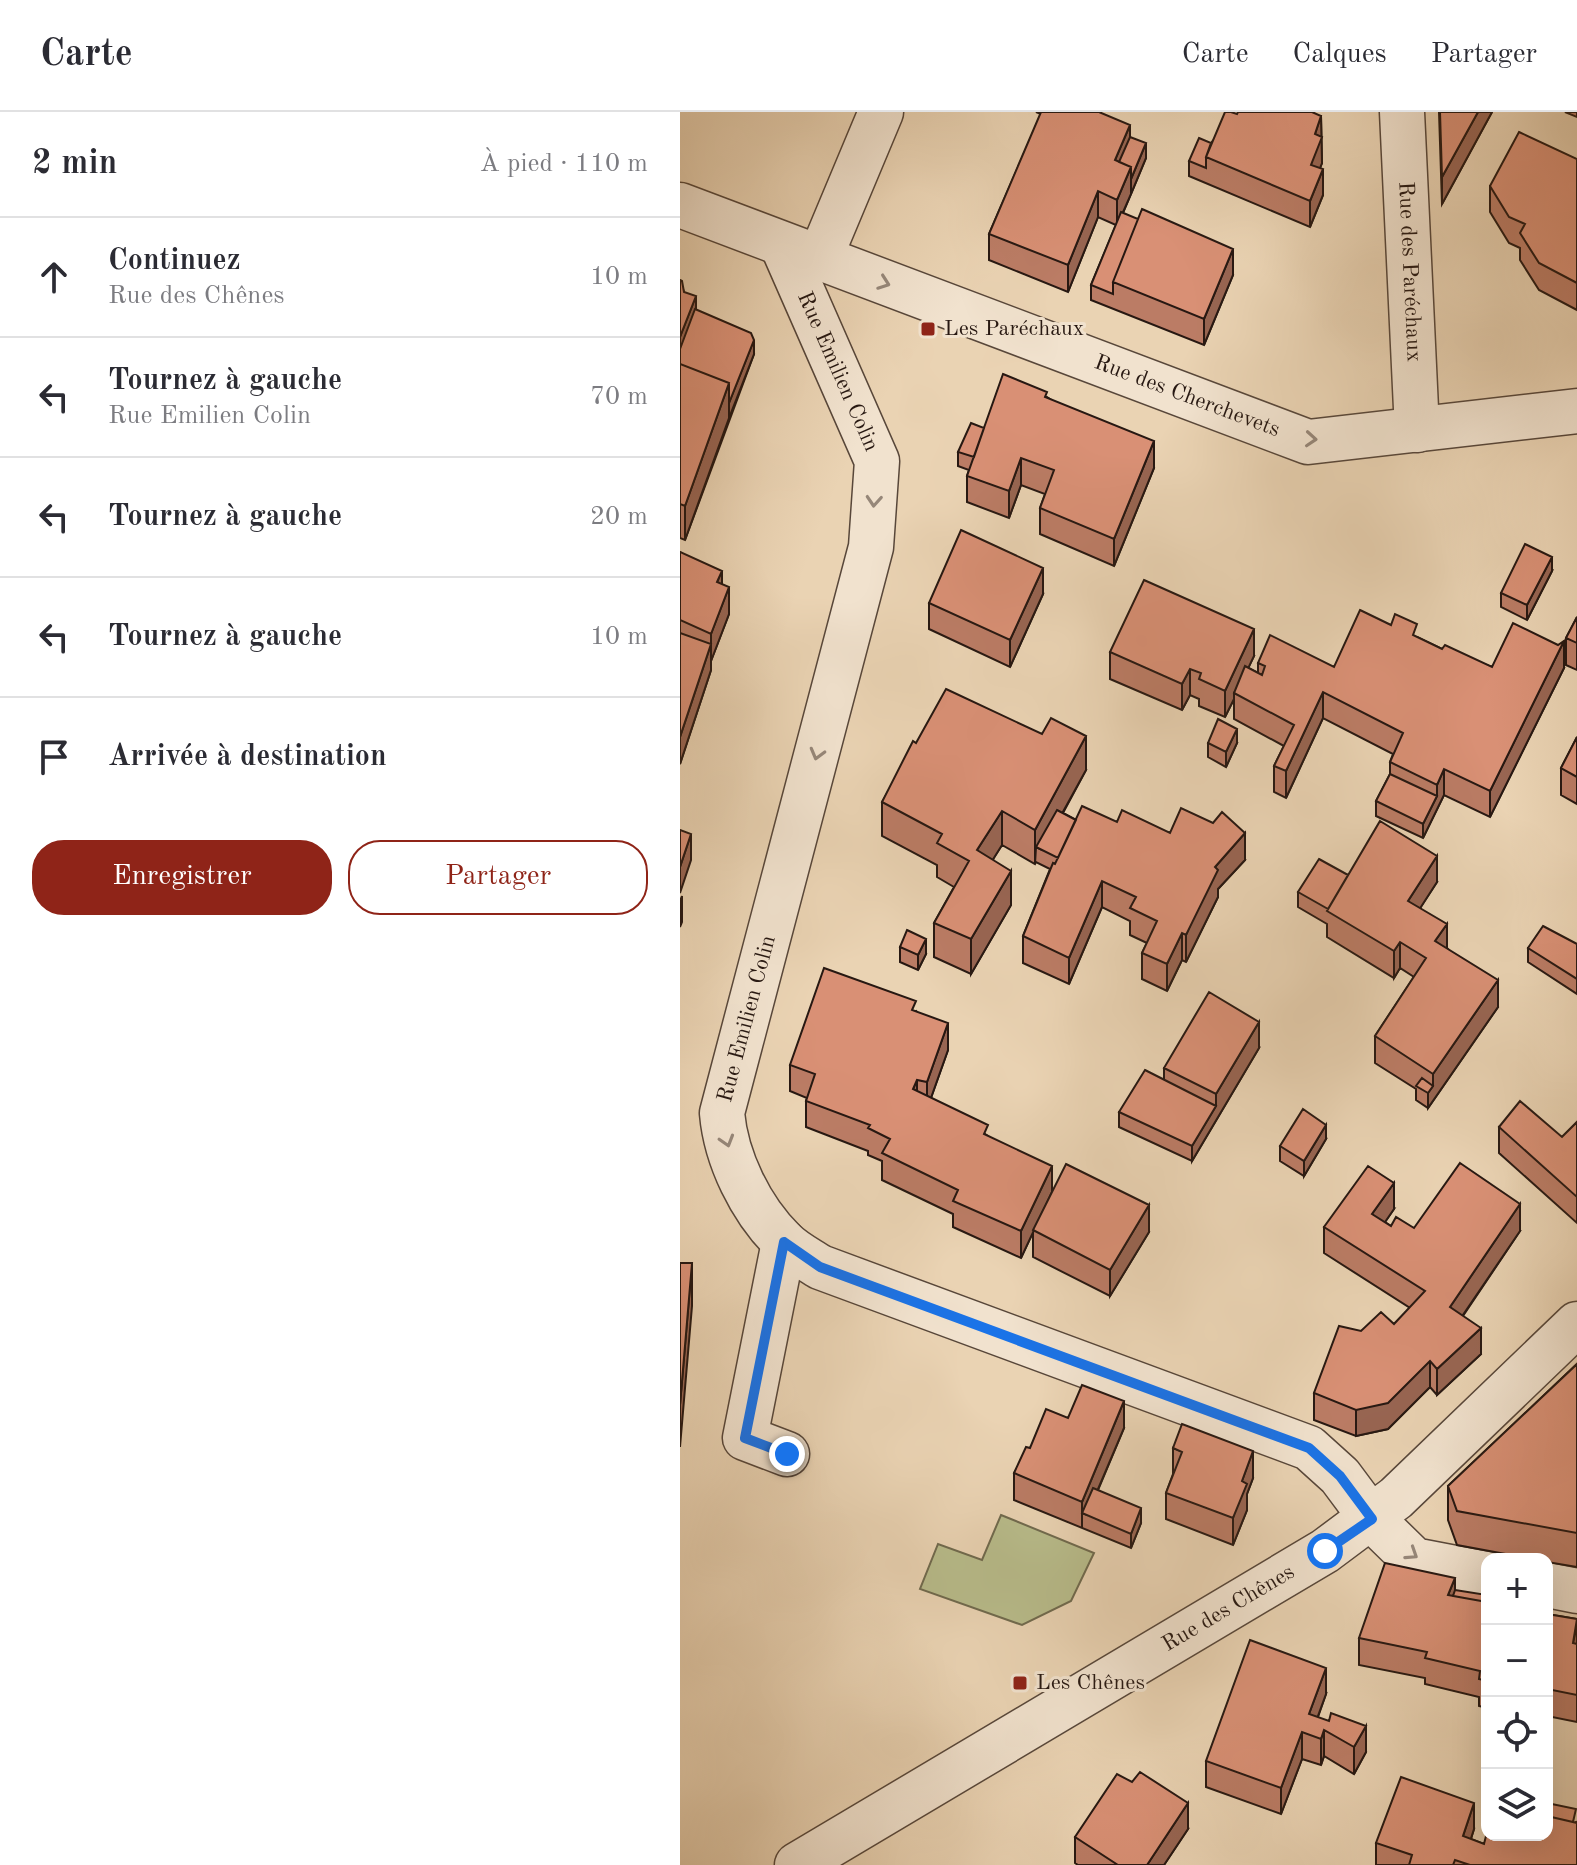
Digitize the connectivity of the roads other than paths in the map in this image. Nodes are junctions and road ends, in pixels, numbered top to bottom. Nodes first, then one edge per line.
1 (881, 112) edge
2 (1402, 112) edge
3 (680, 205) edge
4 (801, 254) junction
5 (1577, 411) edge
6 (1417, 430) junction
7 (784, 1242) junction
8 (1577, 1324) edge
9 (787, 1454) dead end
10 (1372, 1519) junction
11 (1481, 1573) edge
12 (1553, 1586) edge
13 (1577, 1591) edge
14 (824, 1859) edge

1 - 4 street
2 - 6 street, Rue des Paréchaux
3 - 4 street, Rue des Cherchevets
4 -> 6 street, Rue des Cherchevets
4 -> 7 street, Rue Emilien Colin
5 - 6 street, Rue des Cherchevets
7 - 9 street
7 - 10 street, Rue Emilien Colin
8 - 10 street, Rue des Chênes
10 -> 11 street, Rue Emilien Colin
10 - 14 street, Rue des Chênes
12 - 13 street

